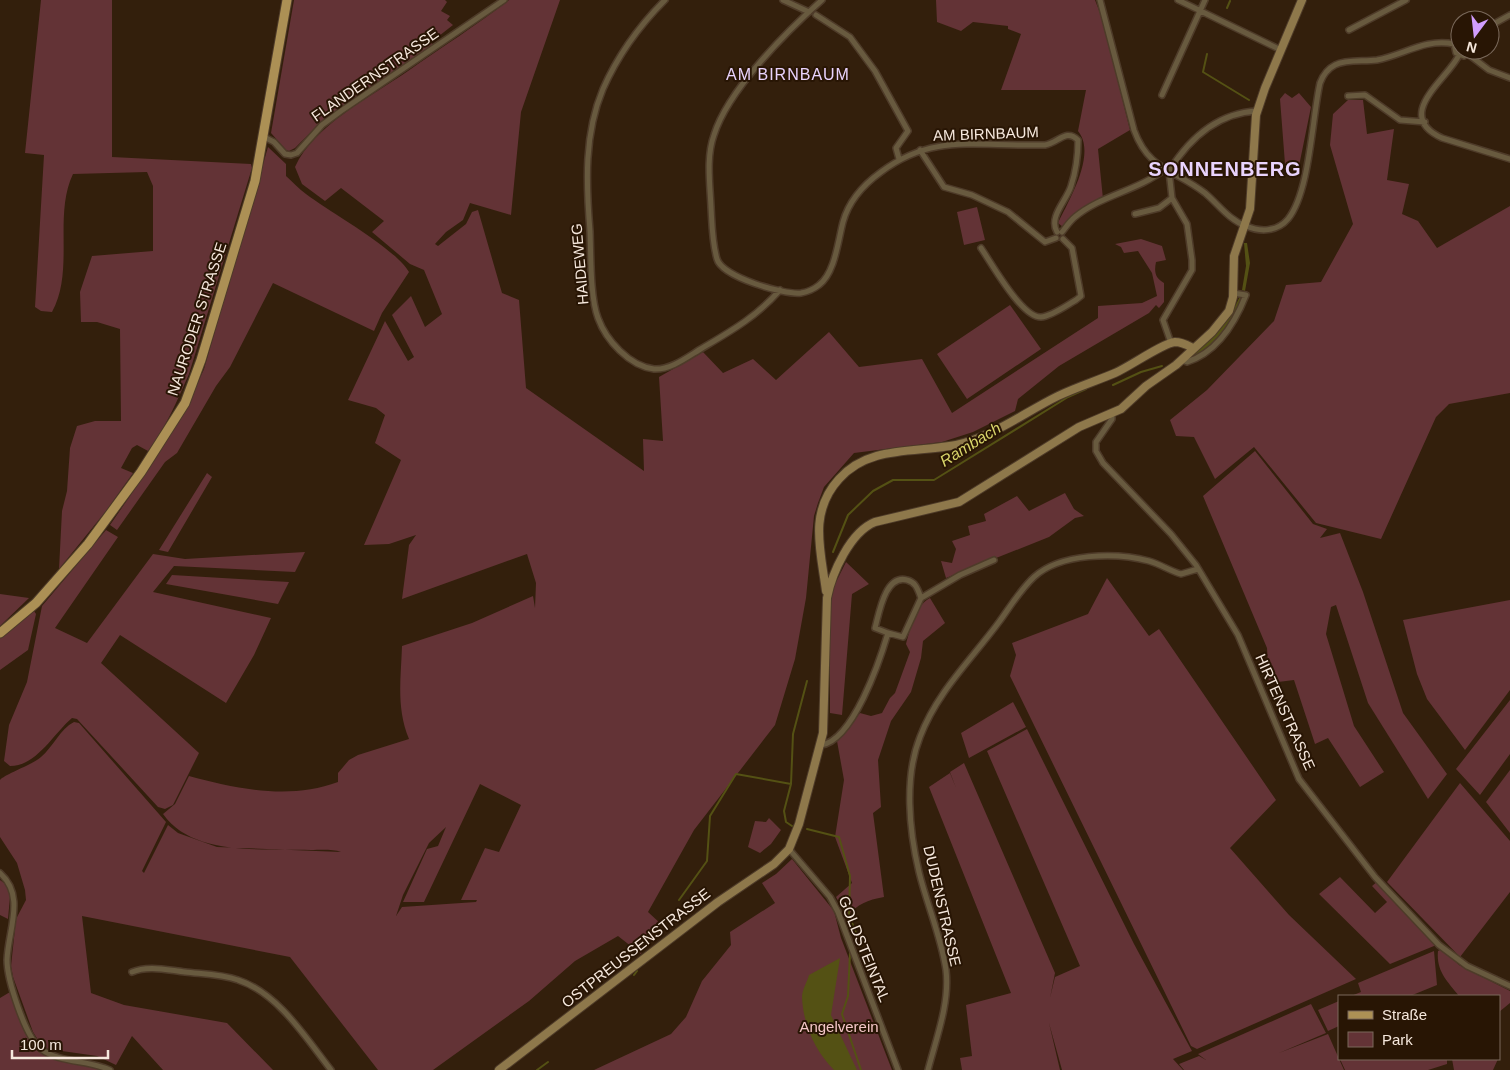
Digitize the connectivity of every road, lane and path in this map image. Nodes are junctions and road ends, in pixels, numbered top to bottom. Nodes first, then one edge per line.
1 (287, 0) edge
2 (504, 0) edge
3 (665, 0) edge
4 (783, 0) edge
5 (822, 0) edge
6 (1100, 0) edge
7 (1178, 0) edge
8 (1205, 0) edge
9 (1302, 0) edge
10 (1406, 0) edge
11 (1200, 10) junction
12 (809, 12) junction
13 (816, 15) dead end
14 (1348, 30) dead end
15 (1450, 43) edge
16 (1281, 50) junction
17 (1457, 60) edge
18 (1478, 60) edge
19 (1510, 78) edge
20 (1162, 95) dead end
21 (1348, 96) dead end
22 (1258, 111) junction
23 (1425, 122) junction
24 (264, 137) junction
25 (920, 150) junction
26 (899, 159) junction
27 (1510, 159) edge
28 (1167, 170) junction
29 (1172, 198) junction
30 (1135, 214) dead end
31 (1245, 226) junction
32 (1058, 234) junction
33 (981, 248) dead end
34 (780, 290) junction
35 (1234, 293) junction
36 (1171, 343) junction
37 (1193, 348) junction
38 (1181, 360) junction
39 (1112, 414) junction
40 (994, 560) dead end
41 (822, 561) junction
42 (838, 564) junction
43 (1198, 569) junction
44 (827, 598) junction
45 (921, 598) junction
46 (888, 632) junction
47 (0, 633) edge
48 (821, 745) junction
49 (789, 849) junction
50 (0, 873) edge
51 (132, 972) dead end
52 (1510, 986) edge
53 (110, 1070) edge
54 (331, 1070) edge
55 (499, 1070) edge
56 (898, 1070) edge
57 (928, 1070) edge

1 - 24 main road, NAURODER STRASSE
2 - 24 street, FLANDERNSTRASSE
3 - 34 street, HAIDEWEG
4 - 12 street
5 - 12 street, AM BIRNBAUM
6 - 28 street
7 - 11 street
8 - 11 street
9 - 16 main road
10 - 14 street
11 - 16 street
11 - 20 street
12 - 34 street, AM BIRNBAUM
13 - 26 street
15 - 31 street
16 - 22 main road
17 - 23 street
18 - 19 street
21 - 23 street
22 - 28 street
22 - 31 main road
23 - 27 street
24 - 47 main road, NAURODER STRASSE
25 - 26 street, AM BIRNBAUM
25 - 32 street
25 - 32 street, AM BIRNBAUM
26 - 34 street, AM BIRNBAUM
28 - 29 street
28 - 31 street
28 - 32 street
29 - 30 street
29 - 36 street
31 - 35 main road
32 - 33 street
35 - 37 main road
35 - 38 street
36 - 37 main road
36 - 41 main road
37 - 38 main road
38 - 39 main road
39 - 42 main road
39 - 43 street, HIRTENSTRASSE
40 - 45 street
41 - 42 main road
41 - 44 main road
42 - 44 main road
43 - 52 street, HIRTENSTRASSE
43 - 57 street, DUDENSTRASSE
44 - 48 main road
45 - 46 street
45 - 46 street
46 - 48 street
48 - 49 main road
49 - 55 main road, OSTPREUSSENSTRASSE
49 - 56 street, GOLDSTEINTAL
50 - 53 street
51 - 54 street

